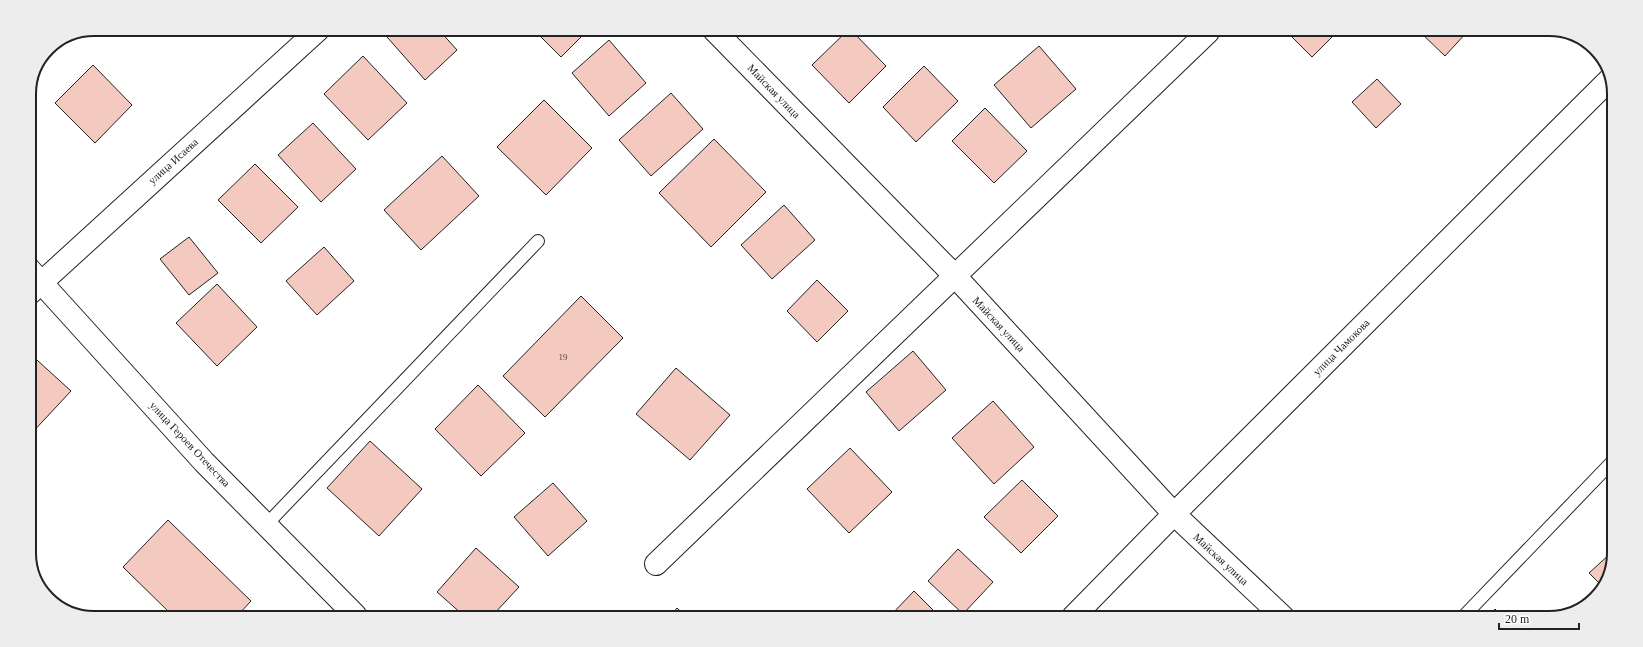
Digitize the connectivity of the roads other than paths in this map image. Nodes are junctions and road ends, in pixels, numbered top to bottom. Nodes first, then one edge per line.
1 (311, 36) edge
2 (720, 36) edge
3 (1204, 36) edge
4 (1606, 83) edge
5 (538, 242) dead end
6 (955, 276) junction
7 (36, 278) edge
8 (36, 284) edge
9 (1607, 467) edge
10 (1174, 514) junction
11 (266, 525) junction
12 (656, 564) dead end
13 (351, 611) edge
14 (1079, 611) edge
15 (1277, 611) edge
16 (1469, 611) edge

1 - 7 street, улица Исаева
2 - 6 street, Майская улица
3 - 6 street
4 - 10 street, улица Чамокова
5 - 11 lane
6 - 10 street, Майская улица
6 - 12 street
8 - 11 street, улица Героев Отечества
9 - 16 lane
10 - 14 street, улица Чамокова
10 - 15 street, Майская улица
11 - 13 street, улица Героев Отечества

